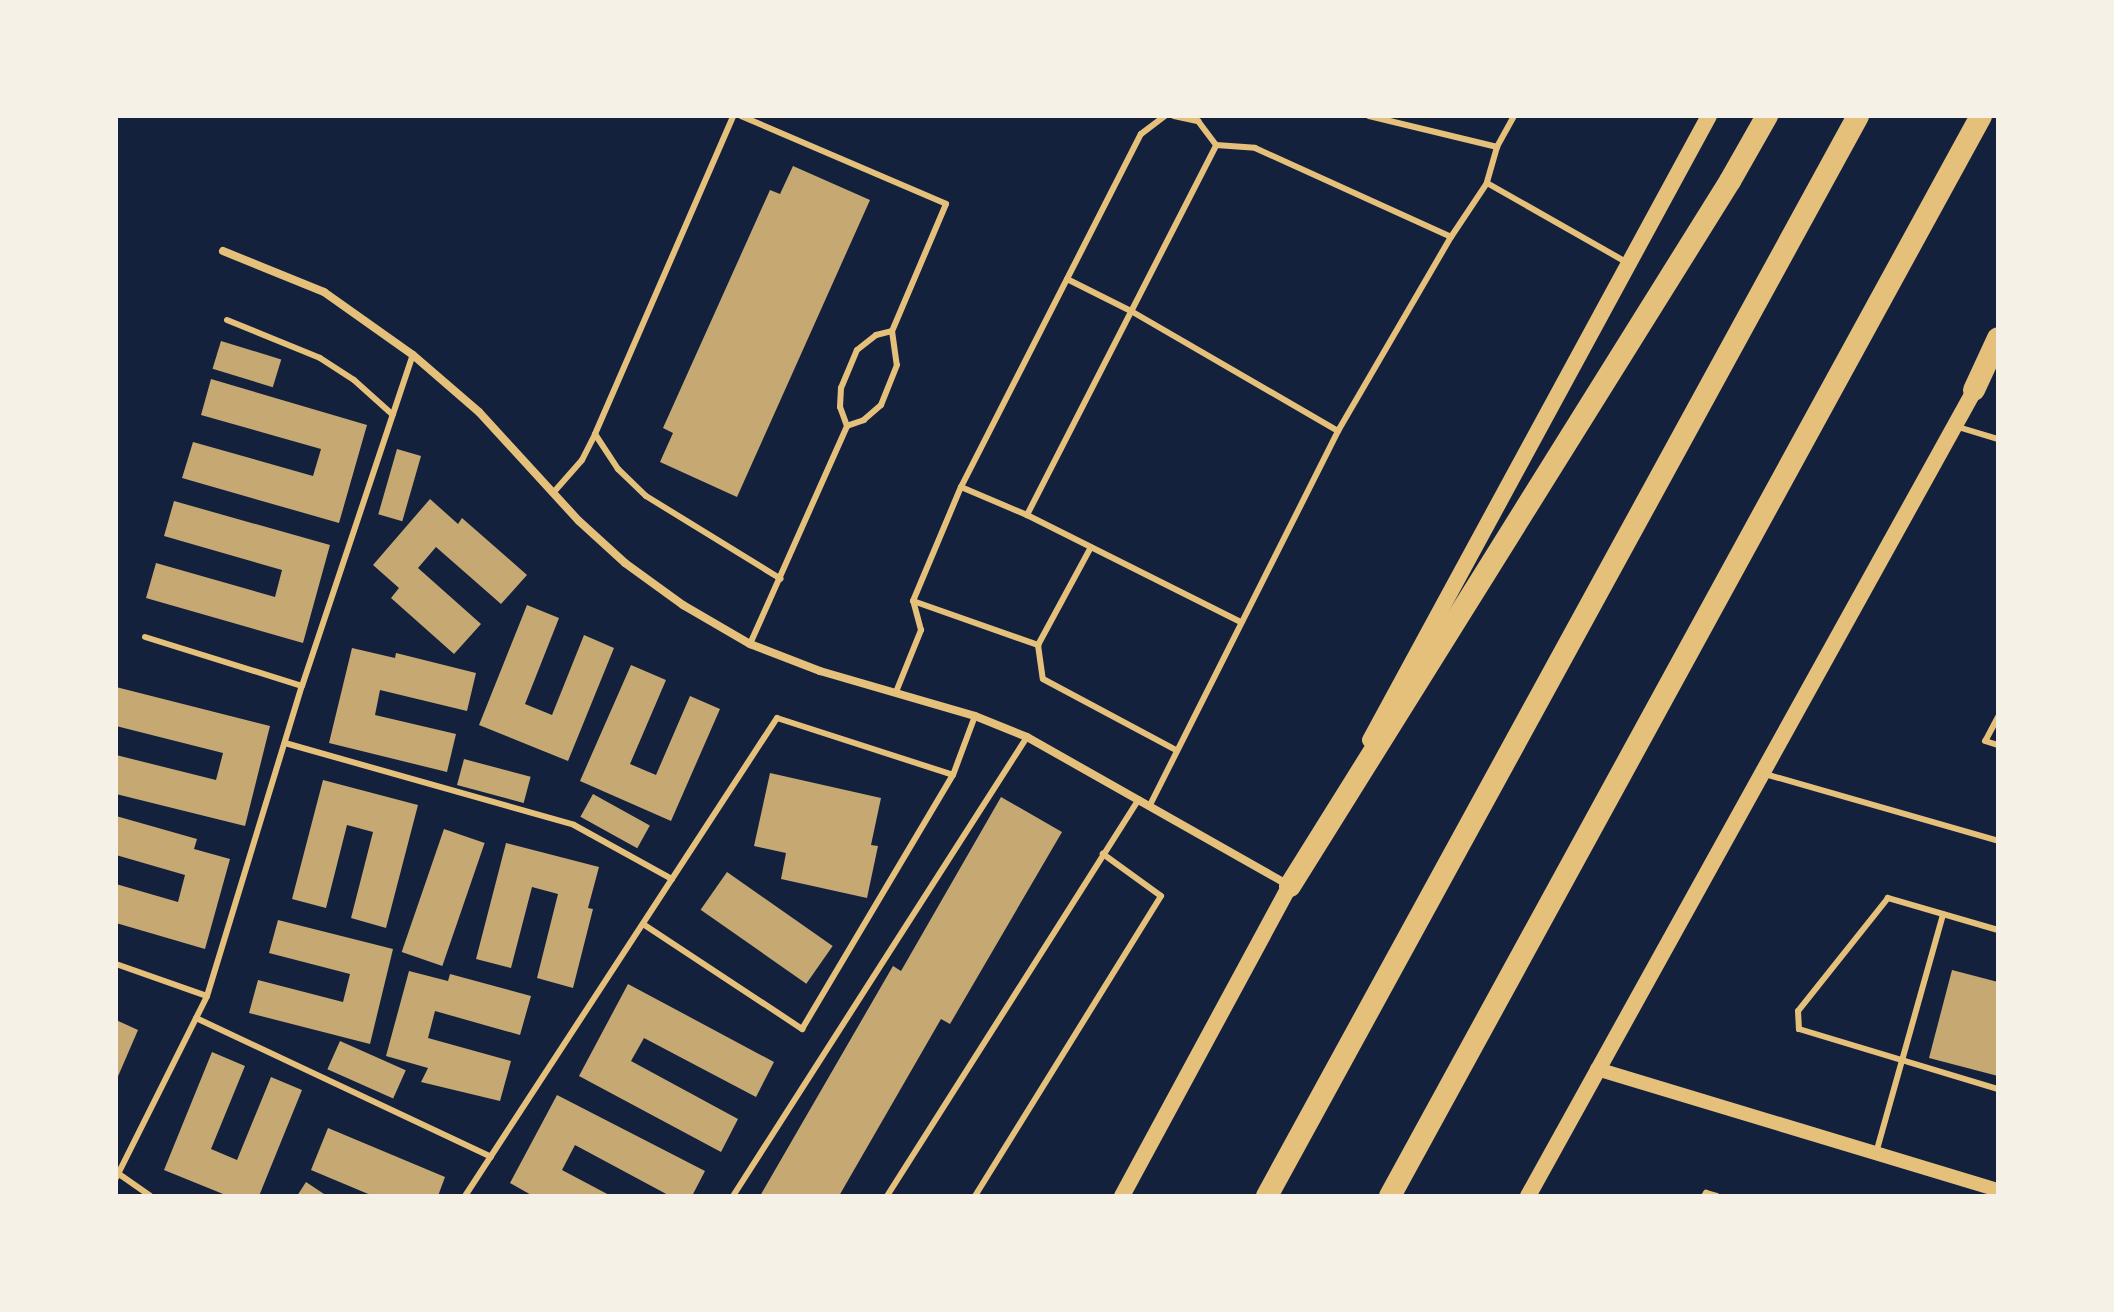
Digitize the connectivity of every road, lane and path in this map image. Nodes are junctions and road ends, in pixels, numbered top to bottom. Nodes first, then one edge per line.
1 (733, 116) edge
2 (741, 116) edge
3 (1165, 116) edge
4 (1174, 116) edge
5 (1369, 116) edge
6 (1514, 116) edge
7 (1709, 116) edge
8 (1767, 116) edge
9 (1858, 116) edge
10 (1981, 116) edge
11 (1216, 145) junction
12 (1497, 147) junction
13 (1487, 183) junction
14 (1451, 237) junction
15 (223, 251) dead end
16 (1629, 264) junction
17 (1067, 279) junction
18 (1131, 311) junction
19 (227, 320) dead end
20 (892, 331) junction
21 (1998, 338) edge
22 (1998, 348) edge
23 (413, 355) junction
24 (1974, 390) junction
25 (393, 415) junction
26 (847, 426) junction
27 (1955, 426) junction
28 (1338, 431) junction
29 (595, 434) junction
30 (1998, 439) edge
31 (961, 487) junction
32 (553, 493) junction
33 (1027, 515) junction
34 (1091, 547) junction
35 (781, 579) junction
36 (913, 601) junction
37 (1241, 622) junction
38 (145, 637) dead end
39 (750, 644) junction
40 (1038, 645) junction
41 (302, 686) junction
42 (896, 692) junction
43 (975, 716) junction
44 (1998, 717) edge
45 (1027, 737) junction
46 (285, 743) junction
47 (1998, 745) edge
48 (1176, 750) junction
49 (1762, 773) junction
50 (953, 775) junction
51 (1139, 799) junction
52 (1150, 805) junction
53 (1998, 841) edge
54 (1103, 854) junction
55 (672, 879) junction
56 (1290, 886) junction
57 (1943, 914) junction
58 (643, 924) junction
59 (1998, 930) edge
60 (116, 964) edge
61 (207, 996) junction
62 (196, 1018) junction
63 (1901, 1059) junction
64 (1597, 1069) junction
65 (1998, 1089) edge
66 (1876, 1154) junction
67 (491, 1157) junction
68 (117, 1176) edge
69 (1998, 1190) edge
70 (150, 1196) edge
71 (466, 1196) edge
72 (733, 1196) edge
73 (887, 1196) edge
74 (975, 1196) edge
75 (1122, 1196) edge
76 (1267, 1196) edge
77 (1390, 1196) edge
78 (1528, 1196) edge
79 (1704, 1196) edge
80 (1717, 1196) edge

1 - 29 lane
2 - 20 lane
3 - 17 lane
4 - 11 lane
5 - 12 lane
6 - 12 lane
7 - 16 main road
8 - 56 highway
9 - 76 highway
10 - 77 highway
11 - 14 lane
11 - 18 lane
12 - 13 lane
13 - 14 lane
13 - 16 lane
14 - 28 lane
15 - 23 street
16 - 56 main road
17 - 18 lane
17 - 31 lane
18 - 28 lane
18 - 33 lane
19 - 25 lane
20 - 26 lane
20 - 26 lane
21 - 24 highway
22 - 24 main road
23 - 25 lane
23 - 32 street
24 - 27 main road
25 - 41 lane
26 - 35 lane
27 - 30 lane
27 - 49 main road
28 - 37 lane
29 - 32 lane
29 - 35 lane
31 - 33 lane
31 - 36 lane
32 - 39 street
33 - 34 lane
34 - 37 lane
34 - 40 lane
35 - 39 lane
36 - 40 lane
36 - 42 lane
37 - 48 lane
38 - 41 lane
39 - 42 street
40 - 48 lane
41 - 46 lane
42 - 43 street
43 - 45 street
43 - 50 lane
44 - 47 lane
45 - 51 street
45 - 72 lane
46 - 55 lane
46 - 61 lane
48 - 52 lane
49 - 53 lane
49 - 64 main road
50 - 55 lane
50 - 58 lane
51 - 52 street
51 - 54 lane
52 - 56 street
54 - 73 lane
54 - 74 lane
55 - 58 lane
56 - 75 main road
57 - 59 lane
57 - 63 lane
57 - 63 lane
58 - 67 lane
60 - 61 lane
61 - 62 lane
62 - 67 lane
62 - 68 lane
63 - 65 lane
63 - 66 lane
64 - 66 street
64 - 78 main road
66 - 69 street
67 - 71 lane
68 - 70 lane
79 - 80 lane

